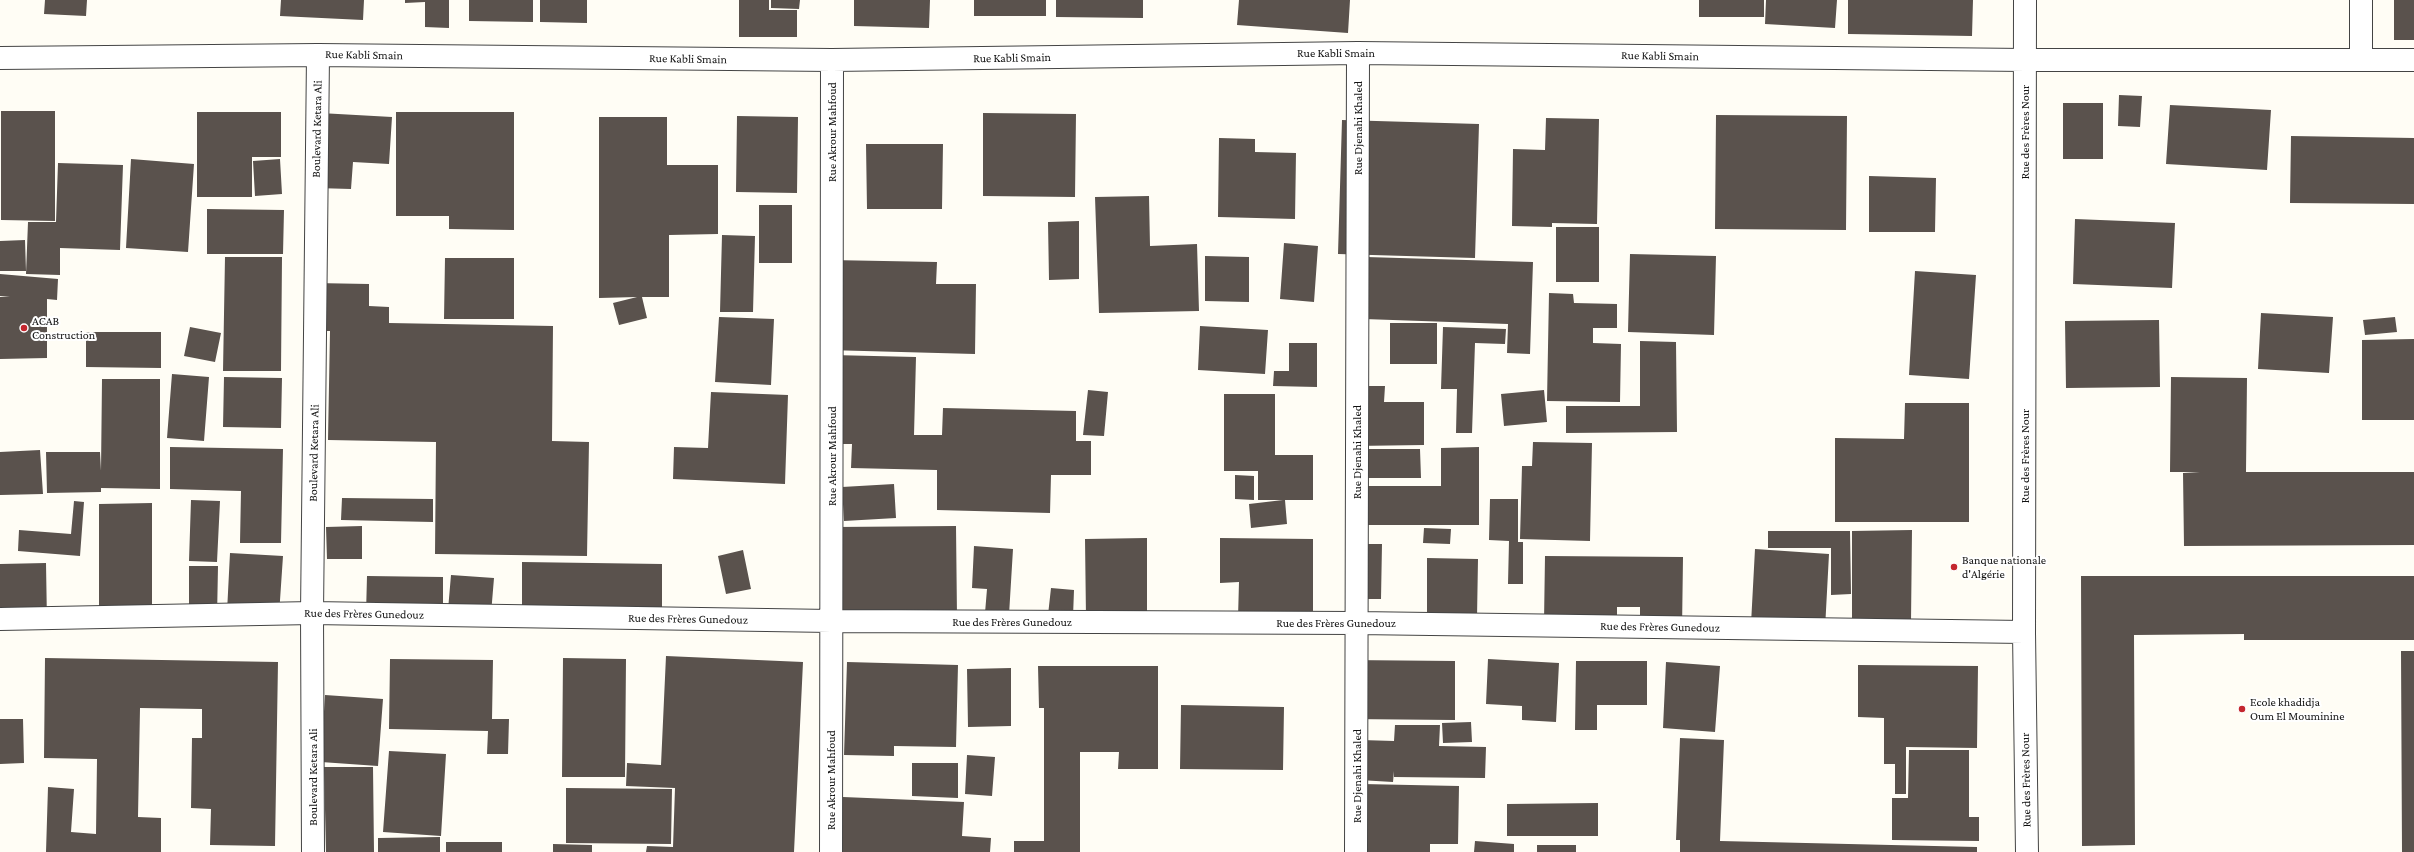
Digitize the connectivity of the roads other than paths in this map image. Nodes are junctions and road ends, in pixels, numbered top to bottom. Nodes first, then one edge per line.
1 (2025, 0) edge
2 (2362, 0) edge
3 (1358, 53) junction
4 (318, 55) junction
5 (0, 58) edge
6 (832, 60) junction
7 (2025, 60) junction
8 (2361, 60) junction
9 (2414, 60) edge
10 (312, 613) junction
11 (0, 618) edge
12 (832, 621) junction
13 (1357, 623) junction
14 (2024, 632) junction
15 (313, 852) edge
16 (831, 852) edge
17 (1356, 852) edge
18 (2027, 852) edge

1 - 7 street, Rue des Frères Nour
2 - 8 street
3 - 6 street, Rue Kabli Smain
3 - 7 street, Rue Kabli Smain
3 - 13 street, Rue Djenahi Khaled
4 - 5 street, Rue Kabli Smain
4 - 6 street, Rue Kabli Smain
4 - 10 street, Boulevard Ketara Ali
6 - 12 street, Rue Akrour Mahfoud
7 - 8 street, Rue Kabli Smain
7 - 14 street, Rue des Frères Nour
8 - 9 street, Rue Kabli Smain
10 - 11 street, Rue des Frères Gunedouz
10 - 12 street, Rue des Frères Gunedouz
10 - 15 street, Boulevard Ketara Ali
12 - 13 street, Rue des Frères Gunedouz
12 - 16 street, Rue Akrour Mahfoud
13 - 14 street, Rue des Frères Gunedouz
13 - 17 street, Rue Djenahi Khaled
14 - 18 street, Rue des Frères Nour

